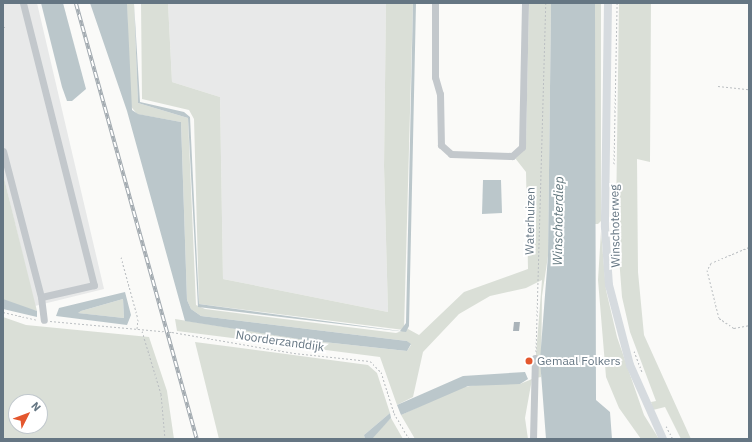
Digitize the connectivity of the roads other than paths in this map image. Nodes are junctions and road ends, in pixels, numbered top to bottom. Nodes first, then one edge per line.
1 (23, 3) edge
2 (435, 3) edge
3 (525, 3) edge
4 (608, 3) edge
5 (3, 151) edge
6 (5, 166) edge
7 (42, 297) junction
8 (44, 320) dead end
9 (535, 358) road end
10 (533, 439) edge
11 (663, 439) edge

1 - 7 street
2 - 3 street
4 - 11 main road, Winschoterweg
5 - 6 street
6 - 7 street
7 - 8 street
9 - 10 street

